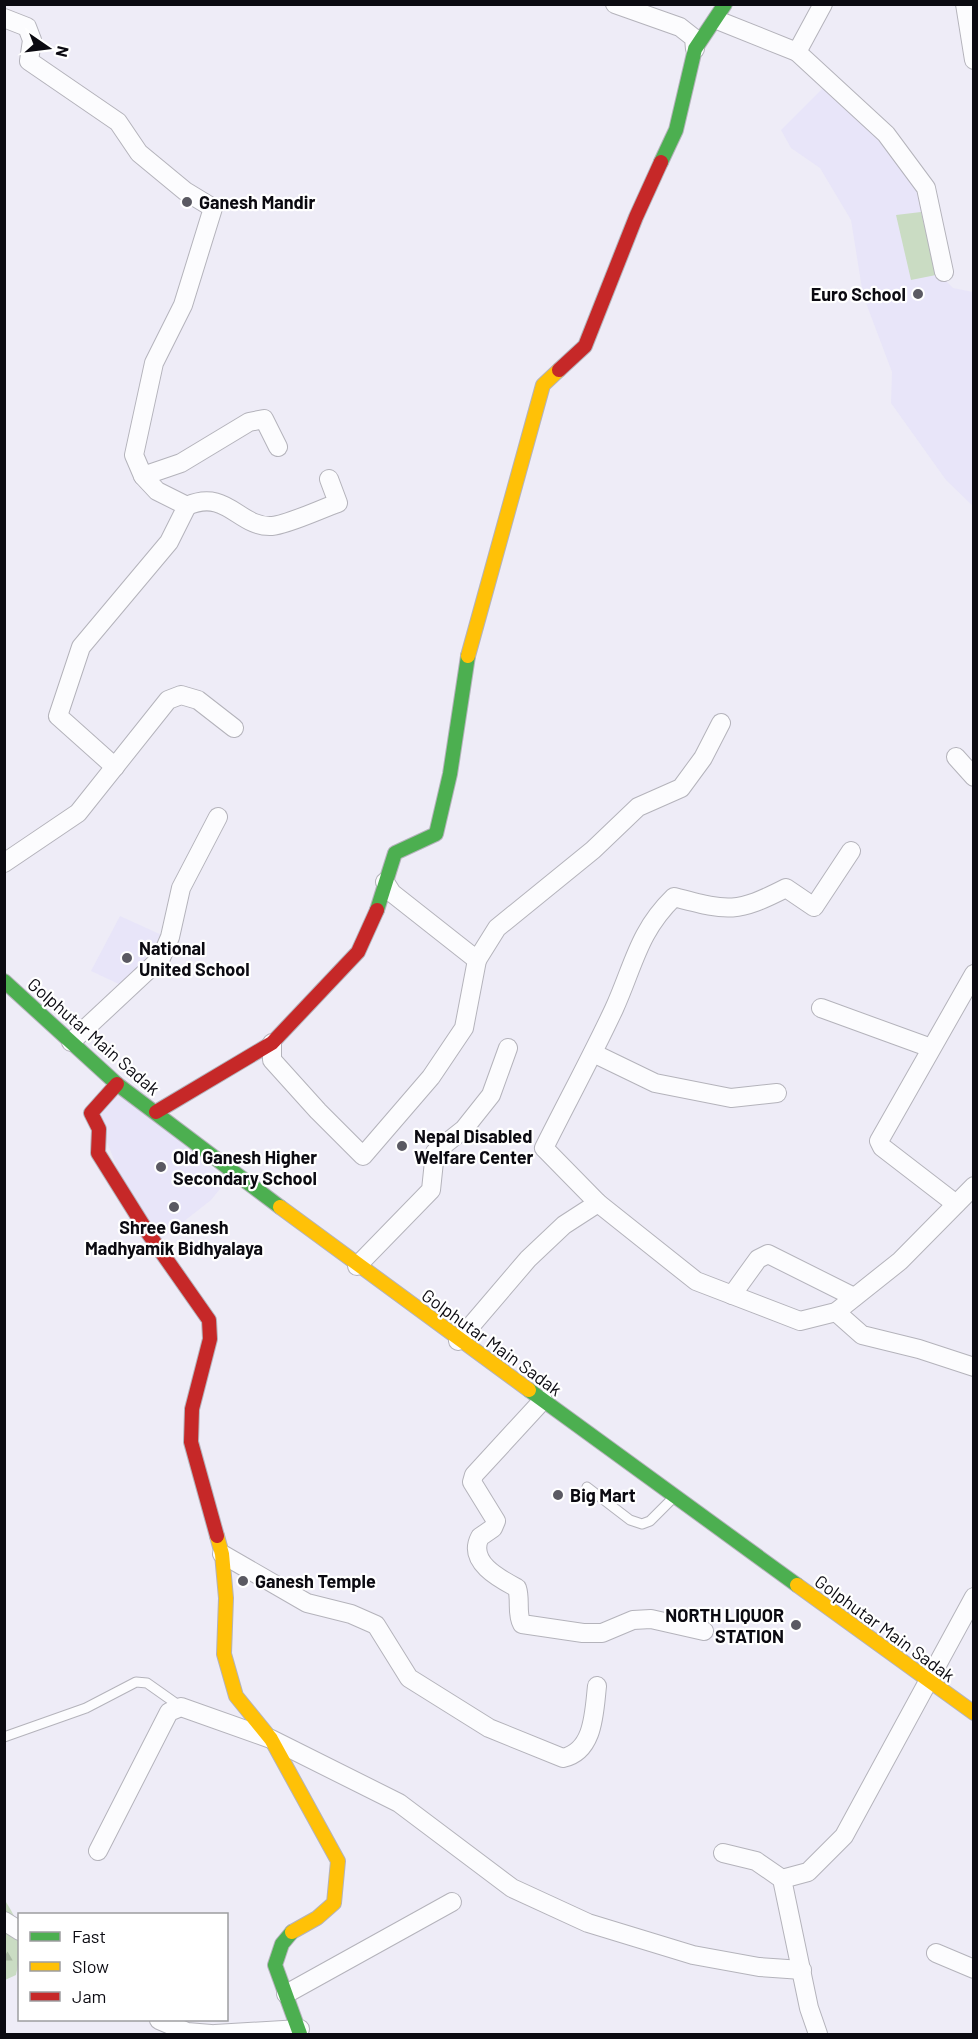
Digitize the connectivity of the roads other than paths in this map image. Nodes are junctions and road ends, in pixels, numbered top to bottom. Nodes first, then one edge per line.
1 (615, 4) edge
2 (823, 4) edge
3 (965, 4) edge
4 (721, 12) edge
5 (4, 18) edge
6 (695, 50) junction
7 (797, 52) junction
8 (974, 60) edge
9 (944, 272) dead end
10 (278, 447) dead end
11 (142, 476) junction
12 (329, 479) dead end
13 (186, 506) junction
14 (721, 723) dead end
15 (234, 728) dead end
16 (956, 757) dead end
17 (115, 767) junction
18 (974, 777) edge
19 (218, 817) dead end
20 (851, 851) dead end
21 (4, 863) edge
22 (385, 882) junction
23 (477, 960) junction
24 (974, 974) edge
25 (4, 981) edge
26 (821, 1008) dead end
27 (71, 1042) junction
28 (272, 1043) junction
29 (508, 1048) dead end
30 (932, 1048) junction
31 (593, 1053) junction
32 (117, 1084) junction
33 (777, 1093) dead end
34 (156, 1112) junction
35 (974, 1186) edge
36 (598, 1203) junction
37 (956, 1204) junction
38 (357, 1266) junction
39 (732, 1295) junction
40 (854, 1297) junction
41 (836, 1311) junction
42 (458, 1341) junction
43 (974, 1368) edge
44 (543, 1400) junction
45 (587, 1488) dead end
46 (675, 1497) junction
47 (222, 1554) junction
48 (974, 1598) edge
49 (704, 1631) dead end
50 (929, 1683) junction
51 (597, 1686) dead end
52 (182, 1707) junction
53 (974, 1713) edge
54 (4, 1737) edge
55 (271, 1739) junction
56 (98, 1851) dead end
57 (723, 1853) dead end
58 (782, 1879) junction
59 (452, 1902) dead end
60 (4, 1921) edge
61 (18, 1930) edge
62 (936, 1953) dead end
63 (974, 1969) edge
64 (802, 1970) junction
65 (286, 1994) junction
66 (163, 2021) edge
67 (300, 2032) edge
68 (213, 2034) edge
69 (818, 2034) edge

1 - 6 street
2 - 7 street
3 - 8 street
4 - 6 street
4 - 7 street
5 - 11 street
6 - 22 street
7 - 9 street
10 - 11 street
11 - 13 street
12 - 13 street
13 - 17 street
14 - 23 street
15 - 17 street
16 - 18 street
17 - 21 street
19 - 27 street
20 - 31 street
22 - 23 street
22 - 28 street
23 - 28 street
24 - 30 street
25 - 27 street, Golphutar Main Sadak
26 - 30 street
27 - 32 street, Golphutar Main Sadak
28 - 34 street
29 - 38 street
30 - 37 street
31 - 33 street
31 - 36 street
32 - 34 street, Golphutar Main Sadak
32 - 47 street
34 - 38 street, Golphutar Main Sadak
35 - 37 street
36 - 39 street
36 - 42 street
37 - 40 street
38 - 42 street, Golphutar Main Sadak
39 - 40 street
39 - 41 street
40 - 41 street
41 - 43 street
42 - 44 street, Golphutar Main Sadak
44 - 46 street, Golphutar Main Sadak
44 - 49 street
45 - 46 lane
46 - 50 street, Golphutar Main Sadak
47 - 51 street
47 - 55 street
48 - 50 street
50 - 53 street, Golphutar Main Sadak
50 - 58 street
52 - 54 lane
52 - 55 street
52 - 56 street
55 - 64 street
55 - 65 street
57 - 58 street
58 - 64 street
59 - 65 street
60 - 61 street
62 - 63 street
64 - 69 street
65 - 67 street
66 - 68 street
67 - 68 street

